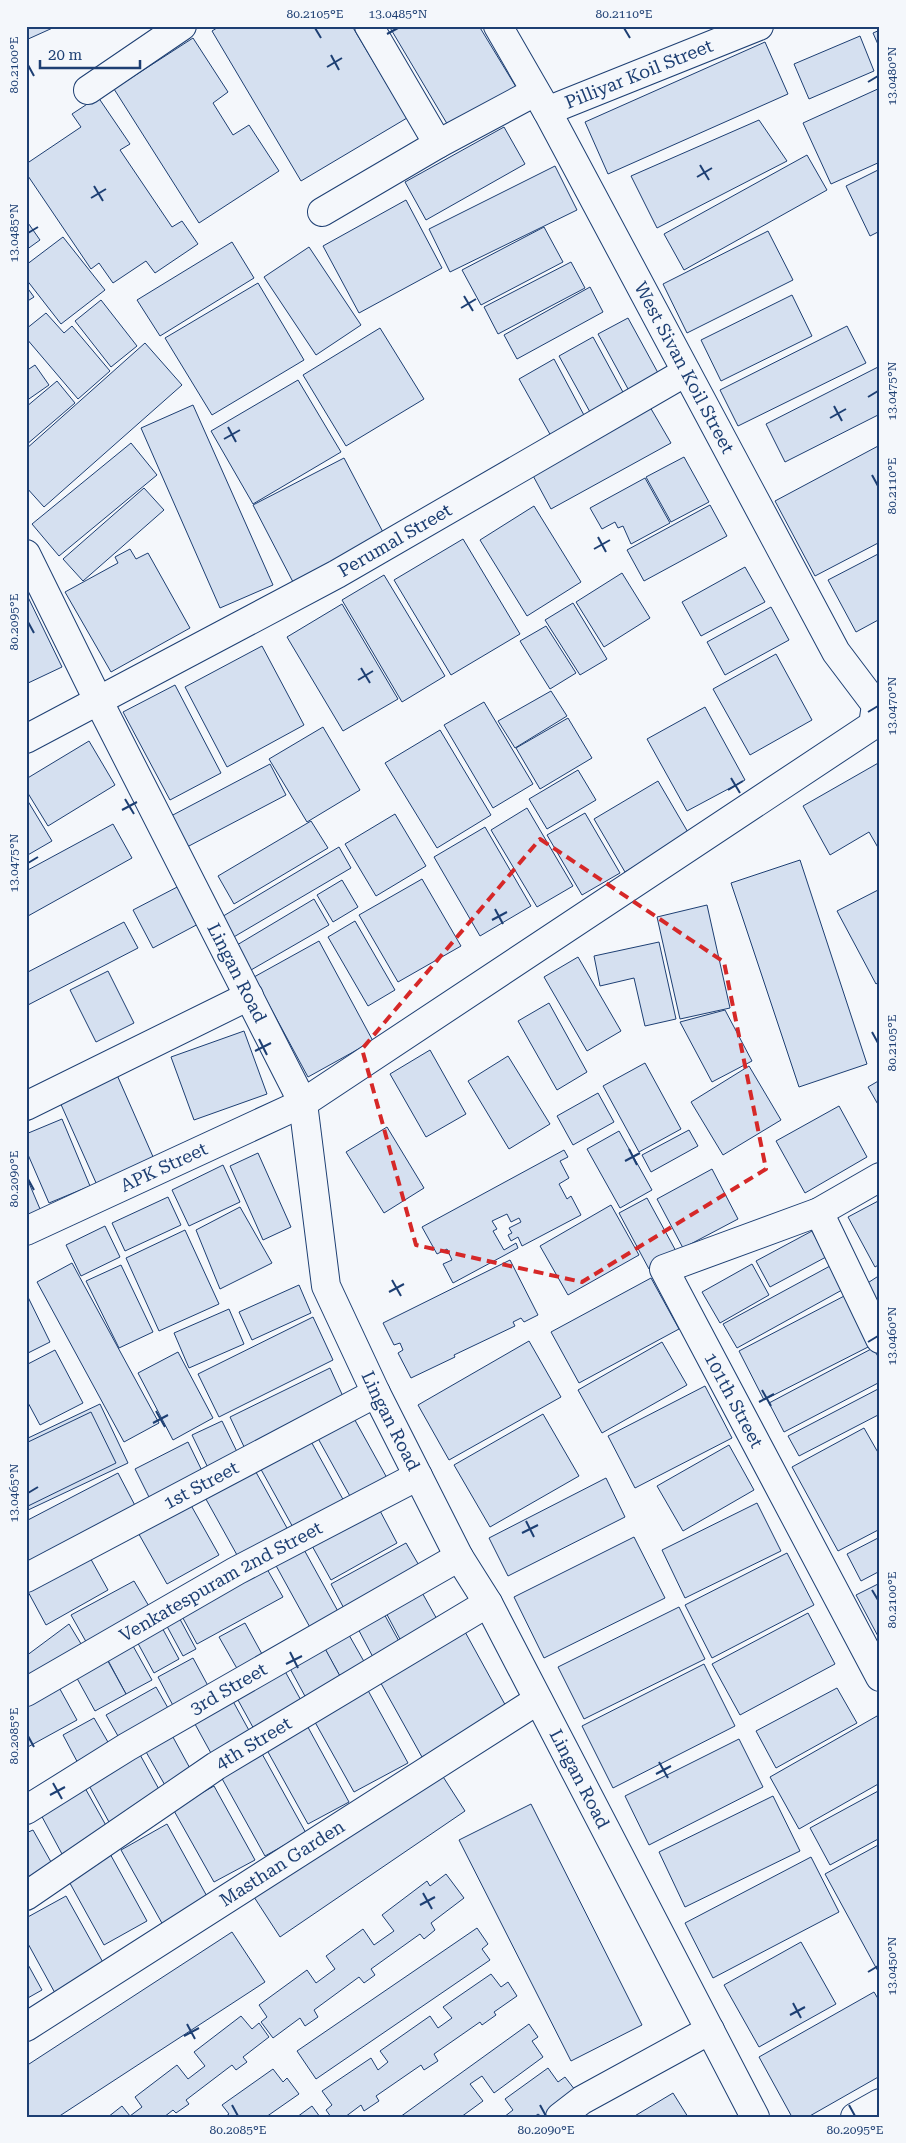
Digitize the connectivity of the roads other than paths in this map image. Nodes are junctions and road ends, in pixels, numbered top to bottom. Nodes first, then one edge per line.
1 (182, 26) edge
2 (369, 26) edge
3 (498, 26) edge
4 (759, 26) edge
5 (88, 90) dead end
6 (541, 102) junction
7 (438, 144) junction
8 (322, 212) dead end
9 (686, 372) junction
10 (26, 554) edge
11 (32, 581) edge
12 (98, 700) junction
13 (877, 717) edge
14 (26, 739) edge
15 (249, 996) junction
16 (303, 1103) junction
17 (26, 1106) edge
18 (880, 1177) edge
19 (819, 1212) junction
20 (26, 1231) edge
21 (880, 1339) edge
22 (376, 1393) junction
23 (418, 1476) junction
24 (459, 1558) junction
25 (26, 1578) edge
26 (488, 1603) junction
27 (880, 1677) edge
28 (26, 1692) edge
29 (538, 1700) junction
30 (26, 1810) edge
31 (26, 1896) edge
32 (26, 2027) edge
33 (710, 2030) junction
34 (880, 2103) edge
35 (560, 2117) edge
36 (755, 2117) edge
37 (854, 2117) edge

1 - 5 street
2 - 7 street
3 - 6 street, West Sivan Koil Street
4 - 6 street, Pilliyar Koil Street
6 - 7 street, Pilliyar Koil Street
6 - 9 street, West Sivan Koil Street
7 - 8 street, Pilliyar Koil Street
9 - 12 street, Perumal Street
9 - 13 street, West Sivan Koil Street
10 - 11 street, Lingan Road
11 - 12 street, Lingan Road
12 - 14 street, Perumal Street
12 - 15 street, Lingan Road
13 - 16 street, APK Street
15 - 16 street, Lingan Road
15 - 17 street
16 - 20 street, APK Street
16 - 22 street, Lingan Road
18 - 19 street
19 - 21 street
19 - 27 street, 101th Street
22 - 23 street, Lingan Road
22 - 25 street, 1st Street
23 - 24 street, Lingan Road
23 - 28 street, Venkatespuram 2nd Street
24 - 26 street, Lingan Road
24 - 30 street, 3rd Street
26 - 29 street, Lingan Road
26 - 31 street, 4th Street
29 - 32 street, Masthan Garden
29 - 33 street, Lingan Road
33 - 35 street
33 - 36 street, Lingan Road
34 - 37 street

